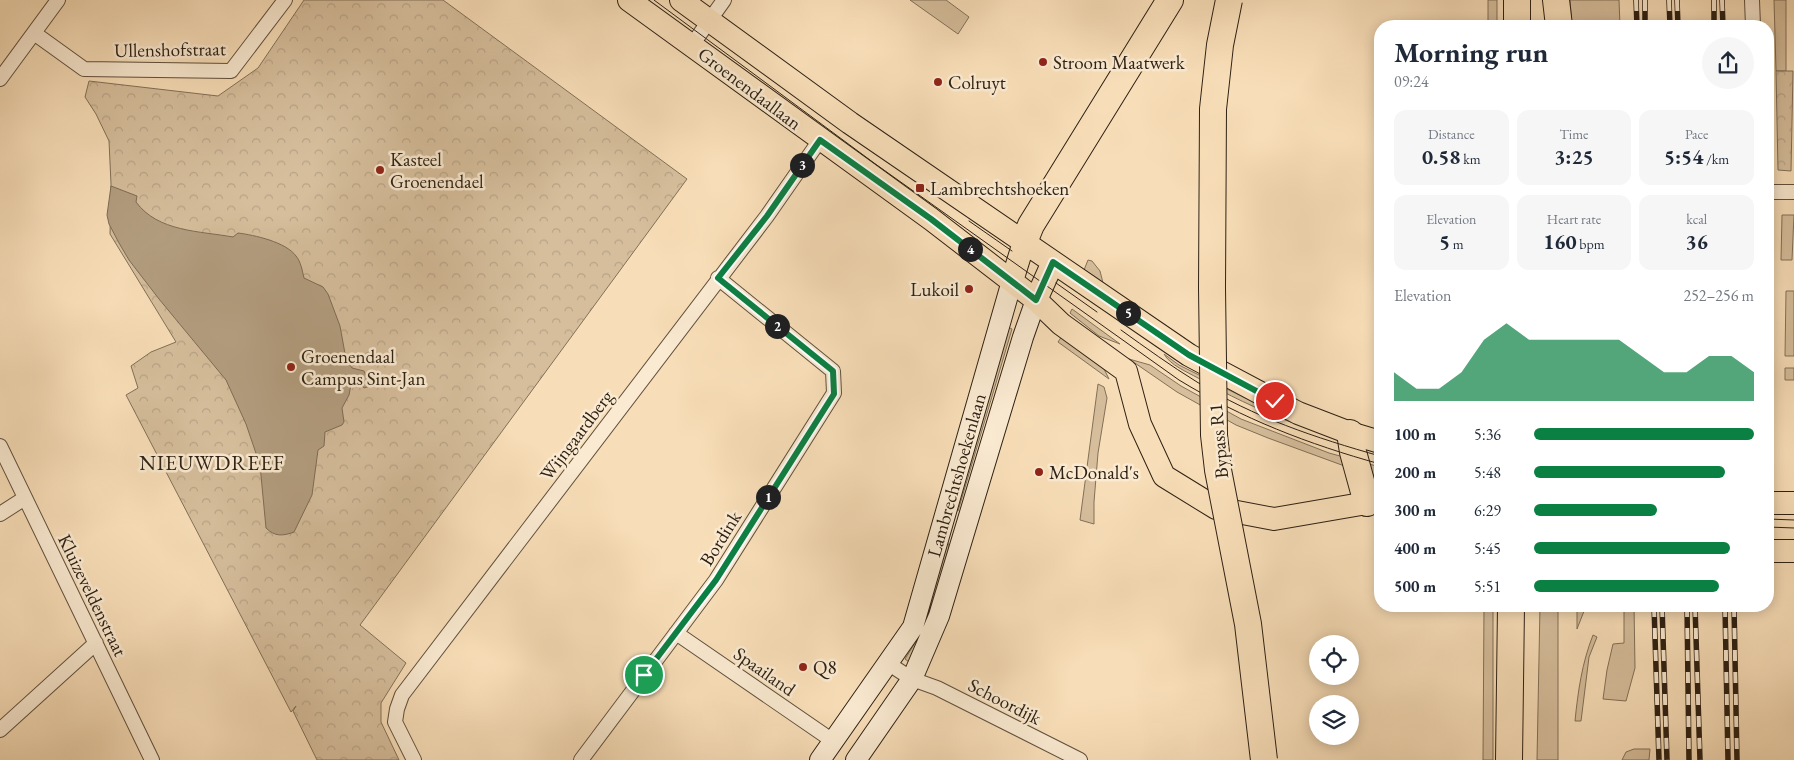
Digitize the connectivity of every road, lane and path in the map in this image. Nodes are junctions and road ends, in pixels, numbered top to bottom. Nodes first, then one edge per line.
1 (58, 0) edge
2 (285, 0) edge
3 (629, 0) edge
4 (681, 0) edge
5 (724, 0) edge
6 (1170, 0) edge
7 (1229, 0) edge
8 (1517, 0) edge
9 (1556, 0) edge
10 (1752, 0) edge
11 (709, 20) junction
12 (1517, 20) edge
13 (1558, 20) edge
14 (1753, 20) edge
15 (34, 33) junction
16 (692, 45) junction
17 (0, 79) edge
18 (820, 140) junction
19 (1774, 192) edge
20 (1794, 192) edge
21 (1024, 242) junction
22 (1053, 262) junction
23 (718, 278) junction
24 (1012, 282) junction
25 (1036, 300) junction
26 (1350, 433) junction
27 (1374, 440) edge
28 (0, 446) edge
29 (25, 498) junction
30 (1374, 502) edge
31 (1774, 503) edge
32 (1794, 503) edge
33 (0, 514) edge
34 (1794, 551) edge
35 (1774, 552) edge
36 (1511, 612) edge
37 (676, 633) junction
38 (96, 644) junction
39 (889, 664) junction
40 (912, 679) junction
41 (0, 730) edge
42 (833, 741) junction
43 (152, 760) edge
44 (414, 760) edge
45 (581, 760) edge
46 (820, 760) edge
47 (856, 760) edge
48 (1080, 760) edge
49 (1264, 760) edge
50 (1509, 760) edge

1 - 15 street
2 - 15 street, Ullenshofstraat
3 - 16 main road, Groenendaallaan
4 - 11 main road, Groenendaallaan
5 - 11 street
6 - 21 highway
7 - 49 highway, Bypass R1, bridge
8 - 12 highway
9 - 13 highway
10 - 14 street
11 - 16 street
11 - 21 main road, Groenendaallaan
15 - 17 street
16 - 18 main road, Groenendaallaan
18 - 23 street, Wijngaardberg
18 - 24 main road, Groenendaallaan
19 - 20 street
21 - 22 main road, Groenendaallaan
21 - 24 main road
22 - 25 main road
22 - 26 main road, Groenendaallaan
23 - 37 street, Bordink
23 - 44 street, Wijngaardberg
24 - 25 main road, Groenendaallaan
24 - 39 street, Lambrechtshoekenlaan
25 - 30 main road, Groenendaallaan
25 - 40 street, Lambrechtshoekenlaan
26 - 27 main road, Groenendaallaan
26 - 30 highway
28 - 29 street, Kluizeveldenstraat
29 - 33 street
29 - 38 street, Kluizeveldenstraat
31 - 32 main road
34 - 35 main road
36 - 50 highway
37 - 42 street, Spaailand
37 - 45 street, Bordink
38 - 41 street
38 - 43 street, Kluizeveldenstraat
39 - 40 street
39 - 42 street, Lambrechtshoekenlaan
40 - 47 street, Lambrechtshoekenlaan
40 - 48 street, Schoordijk
42 - 46 street, Lambrechtshoekenlaan

